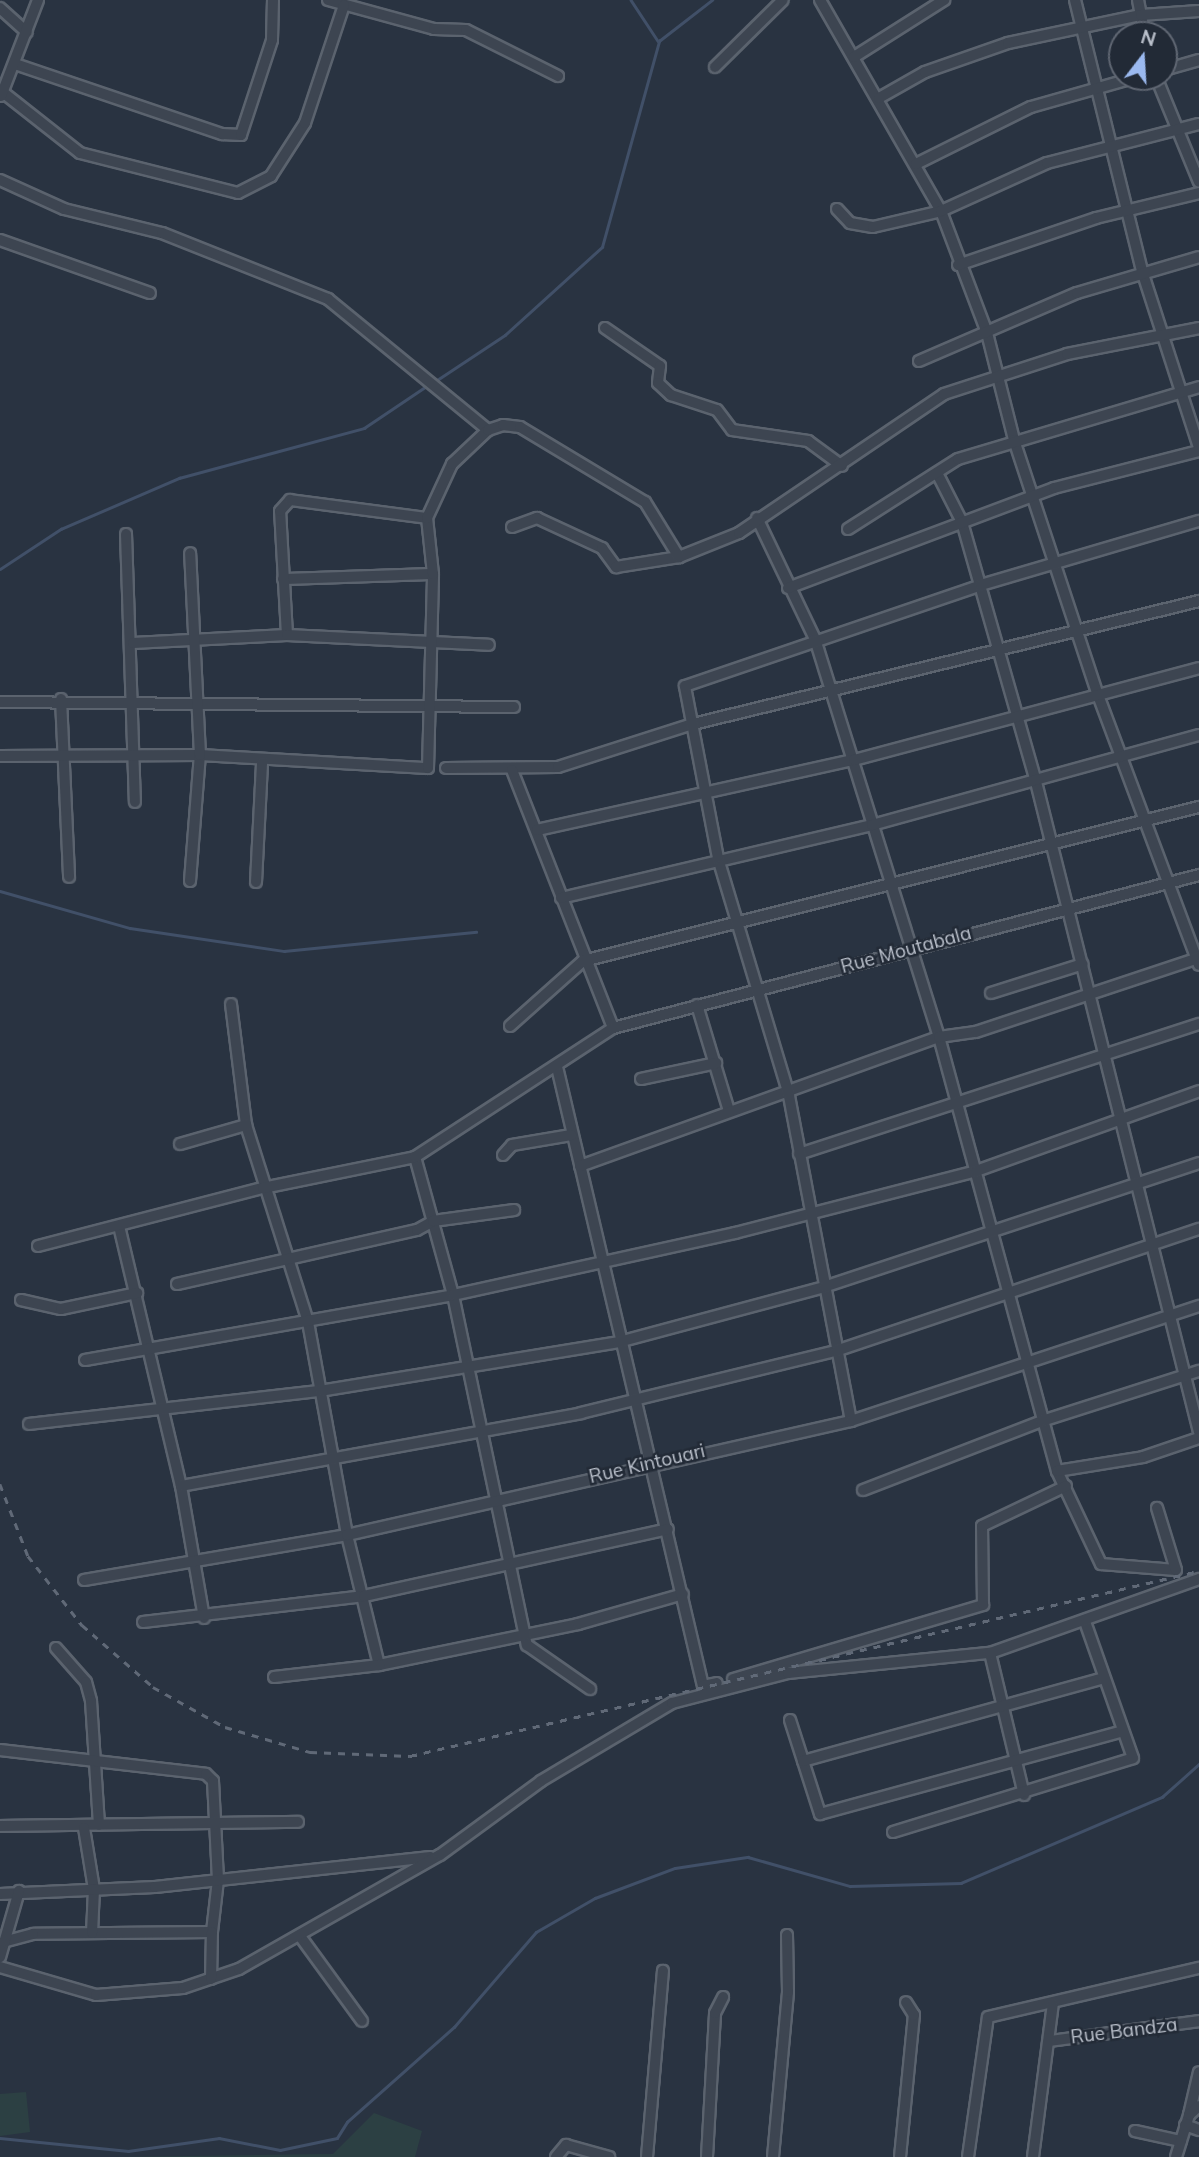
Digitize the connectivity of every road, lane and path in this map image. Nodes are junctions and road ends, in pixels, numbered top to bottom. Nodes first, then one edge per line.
1 (38, 0) edge
2 (273, 0) edge
3 (328, 0) edge
4 (783, 0) edge
5 (820, 0) edge
6 (944, 0) edge
7 (1075, 0) edge
8 (1138, 0) edge
9 (344, 5) junction
10 (0, 8) edge
11 (1199, 10) edge
12 (1141, 15) junction
13 (1142, 21) edge
14 (1080, 29) junction
15 (27, 32) junction
16 (854, 57) junction
17 (1199, 60) edge
18 (15, 64) junction
19 (1178, 66) edge
20 (715, 67) dead end
21 (558, 76) dead end
22 (1108, 83) edge
23 (1095, 86) junction
24 (1161, 91) edge
25 (1, 94) edge
26 (879, 98) junction
27 (1199, 124) edge
28 (1174, 131) junction
29 (1114, 144) junction
30 (916, 164) junction
31 (0, 180) edge
32 (1199, 181) edge
33 (1199, 193) edge
34 (837, 209) dead end
35 (1125, 210) junction
36 (941, 211) junction
37 (0, 240) edge
38 (1199, 257) edge
39 (958, 265) junction
40 (1143, 274) junction
41 (150, 293) dead end
42 (605, 328) dead end
43 (1199, 328) edge
44 (986, 333) junction
45 (1164, 333) junction
46 (919, 361) dead end
47 (996, 377) junction
48 (1199, 387) edge
49 (1181, 392) junction
50 (488, 430) junction
51 (1014, 440) junction
52 (1199, 449) edge
53 (842, 466) junction
54 (937, 473) junction
55 (1036, 496) junction
56 (757, 517) junction
57 (427, 518) junction
58 (1199, 521) edge
59 (962, 522) junction
60 (512, 527) dead end
61 (848, 529) dead end
62 (126, 534) dead end
63 (190, 553) dead end
64 (678, 557) junction
65 (1057, 561) junction
66 (433, 574) junction
67 (283, 579) junction
68 (981, 585) junction
69 (788, 588) junction
70 (1199, 601) edge
71 (1077, 633) junction
72 (287, 635) junction
73 (195, 636) junction
74 (815, 639) junction
75 (429, 640) junction
76 (133, 643) junction
77 (489, 646) dead end
78 (998, 653) junction
79 (1199, 668) edge
80 (827, 689) junction
81 (1098, 695) junction
82 (61, 699) junction
83 (0, 702) edge
84 (198, 702) junction
85 (134, 703) junction
86 (426, 705) junction
87 (514, 707) dead end
88 (1014, 717) junction
89 (693, 724) junction
90 (1199, 735) edge
91 (66, 755) junction
92 (134, 755) junction
93 (200, 755) junction
94 (0, 756) edge
95 (854, 760) junction
96 (1121, 761) junction
97 (262, 762) junction
98 (0, 766) edge
99 (446, 768) dead end
100 (512, 770) junction
101 (1036, 782) junction
102 (707, 790) junction
103 (135, 802) dead end
104 (1199, 807) edge
105 (1146, 824) junction
106 (872, 825) junction
107 (537, 830) junction
108 (1052, 848) junction
109 (719, 858) junction
110 (1199, 874) edge
111 (69, 877) dead end
112 (190, 881) dead end
113 (256, 882) dead end
114 (1169, 882) junction
115 (890, 886) junction
116 (561, 898) junction
117 (1068, 908) junction
118 (735, 921) junction
119 (908, 949) junction
120 (583, 961) junction
121 (1198, 961) edge
122 (1083, 964) junction
123 (760, 989) junction
124 (991, 993) dead end
125 (1091, 995) junction
126 (231, 1004) dead end
127 (697, 1005) junction
128 (1199, 1024) edge
129 (510, 1026) dead end
130 (614, 1028) junction
131 (939, 1037) junction
132 (1105, 1058) junction
133 (716, 1063) junction
134 (557, 1067) junction
135 (641, 1079) dead end
136 (1199, 1091) edge
137 (789, 1095) junction
138 (956, 1102) junction
139 (729, 1111) junction
140 (1122, 1120) junction
141 (246, 1125) junction
142 (570, 1135) junction
143 (180, 1144) dead end
144 (799, 1154) junction
145 (503, 1155) dead end
146 (415, 1157) junction
147 (1199, 1163) edge
148 (580, 1166) junction
149 (976, 1171) junction
150 (1137, 1181) junction
151 (263, 1188) junction
152 (514, 1210) dead end
153 (810, 1214) junction
154 (433, 1221) junction
155 (118, 1226) junction
156 (992, 1229) junction
157 (1199, 1229) edge
158 (1155, 1244) junction
159 (38, 1246) dead end
160 (284, 1258) junction
161 (601, 1265) junction
162 (177, 1284) dead end
163 (824, 1287) junction
164 (137, 1293) junction
165 (1010, 1293) junction
166 (453, 1296) junction
167 (21, 1300) dead end
168 (1199, 1306) edge
169 (1169, 1316) junction
170 (308, 1322) junction
171 (619, 1342) junction
172 (836, 1351) junction
173 (151, 1352) junction
174 (85, 1360) dead end
175 (1027, 1363) junction
176 (468, 1364) junction
177 (1199, 1371) edge
178 (1185, 1376) junction
179 (320, 1391) junction
180 (636, 1400) junction
181 (164, 1411) junction
182 (851, 1421) junction
183 (1042, 1421) junction
184 (29, 1424) dead end
185 (483, 1427) junction
186 (1199, 1433) edge
187 (1199, 1438) edge
188 (334, 1455) junction
189 (652, 1461) junction
190 (1057, 1471) junction
191 (181, 1486) junction
192 (1066, 1486) junction
193 (863, 1490) dead end
194 (495, 1500) junction
195 (1157, 1508) dead end
196 (668, 1529) junction
197 (347, 1535) junction
198 (193, 1558) junction
199 (513, 1567) junction
200 (1199, 1579) edge
201 (84, 1580) dead end
202 (683, 1594) junction
203 (365, 1596) junction
204 (204, 1618) junction
205 (143, 1622) dead end
206 (1085, 1622) junction
207 (525, 1636) junction
208 (56, 1648) dead end
209 (990, 1653) junction
210 (379, 1665) junction
211 (274, 1678) dead end
212 (1101, 1679) junction
213 (590, 1689) dead end
214 (1005, 1707) junction
215 (790, 1720) dead end
216 (1123, 1731) junction
217 (0, 1750) edge
218 (803, 1761) junction
219 (1015, 1761) junction
220 (95, 1763) junction
221 (1024, 1795) junction
222 (215, 1821) junction
223 (298, 1822) dead end
224 (99, 1825) junction
225 (0, 1826) edge
226 (85, 1828) junction
227 (893, 1832) dead end
228 (440, 1855) junction
229 (218, 1880) junction
230 (94, 1889) junction
231 (19, 1891) junction
232 (0, 1894) edge
233 (212, 1932) junction
234 (92, 1933) junction
235 (787, 1935) dead end
236 (300, 1936) junction
237 (4, 1942) junction
238 (0, 1956) edge
239 (0, 1966) edge
240 (1199, 1968) edge
241 (663, 1971) dead end
242 (211, 1979) junction
243 (723, 1997) dead end
244 (906, 2002) dead end
245 (1053, 2003) junction
246 (362, 2021) dead end
247 (1199, 2021) edge
248 (1050, 2041) junction
249 (1199, 2072) edge
250 (1199, 2106) edge
251 (1187, 2120) junction
252 (1199, 2130) edge
253 (1135, 2131) dead end
254 (1181, 2141) junction
255 (556, 2157) edge
256 (609, 2157) edge
257 (647, 2157) edge
258 (707, 2157) edge
259 (773, 2157) edge
260 (900, 2157) edge
261 (968, 2157) edge
262 (1034, 2157) edge
263 (1176, 2157) edge

1 - 15 street
2 - 18 street
3 - 9 street
4 - 20 street
5 - 16 street
6 - 16 street
7 - 14 street
8 - 12 street
9 - 21 street
9 - 25 street
10 - 15 street
11 - 12 street
12 - 13 street
12 - 14 street
14 - 23 street
14 - 26 street
15 - 18 street
16 - 26 street
17 - 19 street
18 - 25 street
22 - 23 street
23 - 29 street
23 - 30 street
24 - 28 street
26 - 30 street
27 - 28 street
28 - 29 street
28 - 32 street
29 - 35 street
29 - 36 street
30 - 36 street
31 - 50 street
33 - 35 street
34 - 36 street
35 - 39 street
35 - 40 street
36 - 39 street
37 - 41 street
38 - 40 street
39 - 44 street
40 - 44 street
40 - 45 street
42 - 53 street
43 - 45 street
44 - 46 street
44 - 47 street
45 - 47 street
45 - 49 street
47 - 51 street
47 - 53 street
48 - 49 street
49 - 51 street
49 - 52 street
50 - 57 street
50 - 64 street
51 - 54 street
51 - 55 street
52 - 55 street
53 - 56 street
54 - 59 street
54 - 61 street
55 - 59 street
55 - 65 street
56 - 64 street
56 - 69 street
57 - 66 street
57 - 67 street
58 - 65 street
59 - 68 street
59 - 69 street
60 - 64 street
62 - 76 street
63 - 73 street
65 - 68 street
65 - 71 street
66 - 67 street
66 - 75 street
67 - 72 street
68 - 74 street
68 - 78 street
69 - 74 street
70 - 71 street
71 - 78 street
71 - 81 street
72 - 73 street
72 - 75 street
73 - 76 street
73 - 84 street
74 - 80 street
74 - 89 street
75 - 77 street
75 - 86 street
76 - 85 street
78 - 80 street
78 - 88 street
79 - 81 street
80 - 89 street
80 - 95 street
81 - 88 street
81 - 96 street
82 - 83 street
82 - 85 street
82 - 91 street
84 - 85 street
84 - 86 street
84 - 93 street
85 - 92 street
86 - 87 street
86 - 97 street
88 - 95 street
88 - 101 street
89 - 100 street
89 - 102 street
90 - 96 street
91 - 92 street
91 - 94 street
91 - 111 street
92 - 93 street
92 - 103 street
93 - 97 street
93 - 112 street
94 - 98 street
95 - 102 street
95 - 106 street
96 - 101 street
96 - 105 street
97 - 113 street
99 - 100 street
100 - 107 street
101 - 106 street
101 - 108 street
102 - 107 street
102 - 109 street
104 - 105 street
105 - 108 street
105 - 114 street
106 - 109 street
106 - 115 street
107 - 116 street
108 - 115 street
108 - 117 street
109 - 116 street
109 - 118 street
110 - 114 street, Rue Moutabala
114 - 117 street, Rue Moutabala
114 - 121 street
115 - 118 street
115 - 119 street
116 - 120 street
117 - 119 street, Rue Moutabala
117 - 122 street
118 - 120 street
118 - 123 street
119 - 123 street, Rue Moutabala
119 - 131 street
120 - 129 street
120 - 130 street
121 - 125 street
122 - 124 street
122 - 125 street
123 - 127 street, Rue Moutabala
123 - 137 street
125 - 131 street
125 - 132 street
126 - 141 street
127 - 130 street, Rue Moutabala
127 - 133 street
128 - 132 street
130 - 134 street, Rue Moutabala
131 - 137 street
131 - 138 street
132 - 138 street
132 - 140 street
133 - 135 street
133 - 139 street
134 - 142 street
134 - 146 street, Rue Moutabala
136 - 140 street
137 - 139 street
137 - 144 street
138 - 144 street
138 - 149 street
139 - 148 street
140 - 149 street
140 - 150 street
141 - 143 street
141 - 151 street
142 - 145 street
142 - 148 street
144 - 153 street
146 - 151 street
146 - 154 street
147 - 150 street
148 - 161 street
149 - 153 street
149 - 156 street
150 - 156 street
150 - 158 street
151 - 155 street
151 - 160 street
152 - 154 street
153 - 161 street
153 - 163 street
154 - 160 street
154 - 166 street
155 - 159 street
155 - 164 street
156 - 163 street
156 - 165 street
157 - 158 street
158 - 165 street
158 - 169 street
160 - 162 street
160 - 170 street
161 - 166 street
161 - 171 street
163 - 171 street
163 - 172 street
164 - 167 street
164 - 173 street
165 - 172 street
165 - 175 street
166 - 170 street
166 - 176 street
168 - 169 street, Rue Kintouari
169 - 175 street, Rue Kintouari
169 - 178 street
170 - 173 street
170 - 179 street
171 - 176 street
171 - 180 street
172 - 180 street
172 - 182 street
173 - 174 street
173 - 181 street
175 - 182 street, Rue Kintouari
175 - 183 street
176 - 179 street
176 - 185 street
177 - 178 street
178 - 183 street
178 - 186 street
179 - 181 street
179 - 188 street
180 - 185 street
180 - 189 street
181 - 184 street
181 - 191 street
182 - 189 street, Rue Kintouari
183 - 190 street
183 - 193 street
185 - 188 street
185 - 194 street
187 - 190 street
188 - 191 street
188 - 197 street
189 - 194 street, Rue Kintouari
189 - 196 street
190 - 192 street
191 - 198 street
192 - 195 street
192 - 202 street
194 - 197 street, Rue Kintouari
194 - 199 street
196 - 199 street
196 - 202 street
197 - 198 street, Rue Kintouari
197 - 203 street
198 - 201 street, Rue Kintouari
198 - 204 street
199 - 203 street
199 - 207 street
200 - 206 street
202 - 207 street
203 - 204 street
203 - 210 street
204 - 205 street
206 - 209 street
206 - 212 street
207 - 210 street
207 - 213 street
208 - 220 street
209 - 214 street
209 - 228 street
210 - 211 street
212 - 214 street
212 - 216 street
214 - 218 street
214 - 219 street
215 - 218 street
216 - 219 street
216 - 221 street
217 - 220 street
218 - 219 street
219 - 221 street
220 - 222 street
220 - 224 street
221 - 227 street
222 - 223 street
222 - 224 street
222 - 229 street
224 - 226 street
225 - 226 street
226 - 230 street
228 - 229 street
228 - 236 street
229 - 230 street
229 - 233 street
230 - 231 street
230 - 234 street
231 - 232 street
231 - 237 street
233 - 234 street
233 - 242 street
234 - 237 street
235 - 259 street
236 - 242 street
236 - 246 street
237 - 238 street
239 - 242 street
240 - 245 street
241 - 257 street
243 - 258 street
244 - 260 street
245 - 248 street
245 - 261 street
247 - 248 street, Rue Bandza
248 - 262 street
249 - 251 street
250 - 251 street
251 - 252 street
251 - 254 street
253 - 254 street
254 - 263 street
255 - 256 street

